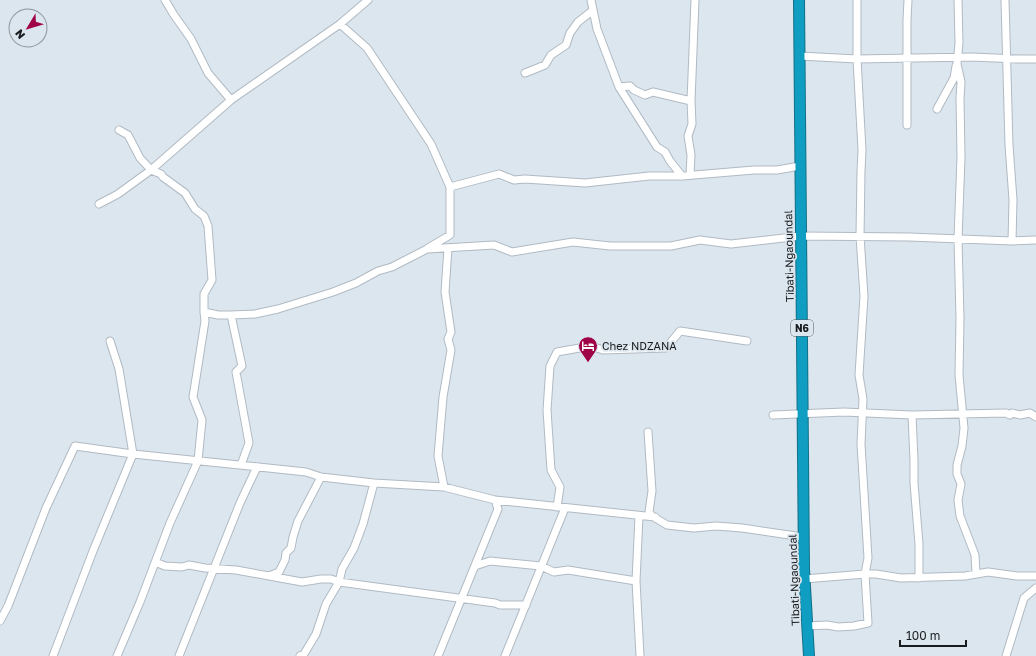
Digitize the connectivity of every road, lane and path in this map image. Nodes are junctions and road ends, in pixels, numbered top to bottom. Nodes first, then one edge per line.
1 (165, 0) edge
2 (368, 0) edge
3 (591, 0) edge
4 (695, 0) edge
5 (799, 0) edge
6 (857, 0) edge
7 (908, 0) edge
8 (958, 0) edge
9 (1005, 0) edge
10 (592, 11) junction
11 (340, 24) junction
12 (799, 56) junction
13 (907, 58) junction
14 (857, 59) junction
15 (1006, 59) junction
16 (1036, 59) edge
17 (957, 61) junction
18 (525, 73) dead end
19 (619, 87) junction
20 (231, 100) junction
21 (691, 102) junction
22 (937, 109) dead end
23 (907, 125) dead end
24 (119, 130) dead end
25 (800, 166) junction
26 (151, 170) junction
27 (690, 175) junction
28 (682, 176) junction
29 (450, 187) junction
30 (99, 204) dead end
31 (801, 236) junction
32 (860, 236) junction
33 (958, 239) junction
34 (1036, 240) edge
35 (1012, 241) junction
36 (448, 248) junction
37 (427, 249) junction
38 (204, 312) junction
39 (231, 315) junction
40 (110, 341) dead end
41 (747, 341) dead end
42 (863, 412) junction
43 (962, 413) junction
44 (802, 414) junction
45 (773, 415) dead end
46 (912, 415) junction
47 (1036, 417) edge
48 (648, 432) dead end
49 (134, 454) junction
50 (198, 461) junction
51 (241, 465) junction
52 (257, 467) junction
53 (321, 477) junction
54 (374, 483) junction
55 (444, 487) junction
56 (495, 500) junction
57 (557, 507) junction
58 (565, 508) junction
59 (639, 516) junction
60 (655, 517) junction
61 (804, 537) junction
62 (155, 562) junction
63 (474, 566) junction
64 (542, 566) junction
65 (215, 569) junction
66 (976, 573) junction
67 (865, 574) junction
68 (269, 576) junction
69 (1036, 576) edge
70 (919, 578) junction
71 (804, 579) junction
72 (339, 582) junction
73 (636, 582) junction
74 (1036, 588) edge
75 (462, 598) junction
76 (526, 605) junction
77 (0, 621) edge
78 (808, 626) junction
79 (53, 656) edge
80 (117, 656) edge
81 (180, 656) edge
82 (300, 656) edge
83 (438, 656) edge
84 (505, 656) edge
85 (640, 656) edge
86 (809, 656) edge
87 (1006, 656) edge

1 - 20 street
2 - 11 street
3 - 10 street
4 - 21 street
5 - 12 highway, Tibati-Ngaoundal / N6
6 - 14 street
7 - 13 street
8 - 17 street
9 - 15 street
10 - 18 street
10 - 19 street
11 - 20 street
11 - 29 street
12 - 14 street
12 - 25 highway, Tibati-Ngaoundal / N6
13 - 14 street
13 - 17 street
13 - 23 street
14 - 32 street
15 - 16 street
15 - 17 street
15 - 35 street
17 - 22 street
17 - 33 street
19 - 21 street
19 - 28 street
20 - 26 street
21 - 27 street
24 - 26 street
25 - 27 street
25 - 31 highway, Tibati-Ngaoundal / N6
26 - 30 street
26 - 38 street
27 - 28 street
28 - 29 street
29 - 37 street
31 - 32 street
31 - 36 street
31 - 44 highway, Tibati-Ngaoundal / N6
32 - 33 street
32 - 42 street
33 - 35 street
33 - 43 street
34 - 35 street
36 - 37 street
36 - 55 street
37 - 39 street
38 - 39 street
38 - 50 street
39 - 51 street
40 - 49 street
41 - 57 street
42 - 44 street
42 - 46 street
42 - 67 street
43 - 46 street
43 - 47 street
43 - 66 street
44 - 45 street
44 - 61 highway, Tibati-Ngaoundal / N6
46 - 70 street
48 - 60 street
49 - 50 street
49 - 77 street
49 - 79 street
50 - 51 street
50 - 62 street
51 - 52 street
52 - 53 street
52 - 65 street
53 - 54 street
53 - 68 street
54 - 55 street
54 - 72 street
55 - 56 street
56 - 57 street
56 - 63 street
57 - 58 street
58 - 59 street
58 - 64 street
59 - 60 street
59 - 73 street
60 - 61 street
61 - 71 highway, Tibati-Ngaoundal / N6
62 - 65 street
62 - 80 street
63 - 64 street
63 - 75 street
64 - 73 street
64 - 76 street
65 - 68 street
65 - 81 street
66 - 69 street
66 - 70 street
67 - 70 street
67 - 71 street
67 - 78 street
68 - 72 street
71 - 78 highway, Tibati-Ngaoundal / N6
72 - 75 street
72 - 82 street
73 - 85 street
74 - 87 street
75 - 76 street
75 - 83 street
76 - 84 street
78 - 86 highway, Tibati-Ngaoundal / N6

